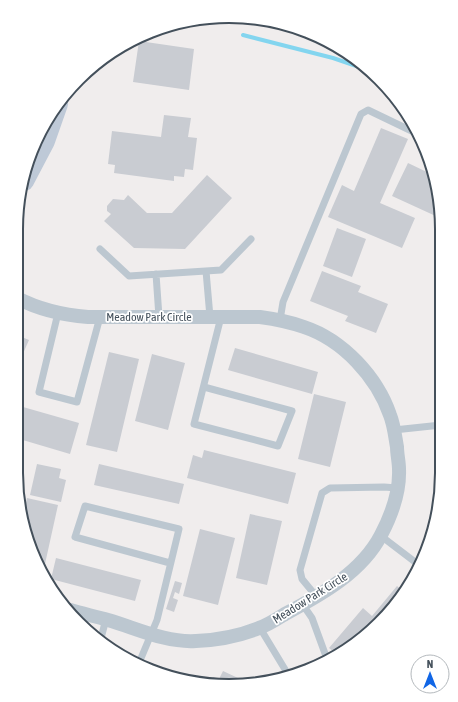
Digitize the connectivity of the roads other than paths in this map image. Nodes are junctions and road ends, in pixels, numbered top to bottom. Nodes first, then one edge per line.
1 (409, 130) edge
2 (251, 239) dead end
3 (100, 249) dead end
4 (206, 271) junction
5 (156, 274) junction
6 (23, 301) edge
7 (58, 313) junction
8 (100, 317) junction
9 (159, 317) junction
10 (216, 317) junction
11 (280, 320) junction
12 (204, 387) junction
13 (435, 426) edge
14 (394, 430) junction
15 (397, 488) junction
16 (381, 536) junction
17 (170, 563) junction
18 (415, 563) edge
19 (316, 596) junction
20 (303, 605) junction
21 (76, 612) edge
22 (106, 619) junction
23 (260, 628) junction
24 (150, 634) junction
25 (102, 635) edge
26 (325, 655) edge
27 (141, 659) edge
28 (286, 671) edge

1 - 11 lane
2 - 4 lane
3 - 5 lane
4 - 5 lane
4 - 10 lane
5 - 9 lane
6 - 7 street, Meadow Park Circle
7 - 8 street, Meadow Park Circle
7 - 8 lane
8 - 9 street, Meadow Park Circle
9 - 10 street, Meadow Park Circle
10 - 11 street, Meadow Park Circle
10 - 12 lane
11 - 14 street, Meadow Park Circle
12 - 12 lane
13 - 14 lane
14 - 15 street, Meadow Park Circle
15 - 16 street, Meadow Park Circle
15 - 19 lane
16 - 18 lane
16 - 19 street, Meadow Park Circle
17 - 17 lane
17 - 24 lane
19 - 20 street, Meadow Park Circle
20 - 23 street, Meadow Park Circle
20 - 26 lane
21 - 22 street, Meadow Park Circle
22 - 24 street, Meadow Park Circle
22 - 25 lane
23 - 24 street, Meadow Park Circle
23 - 28 lane
24 - 27 lane

